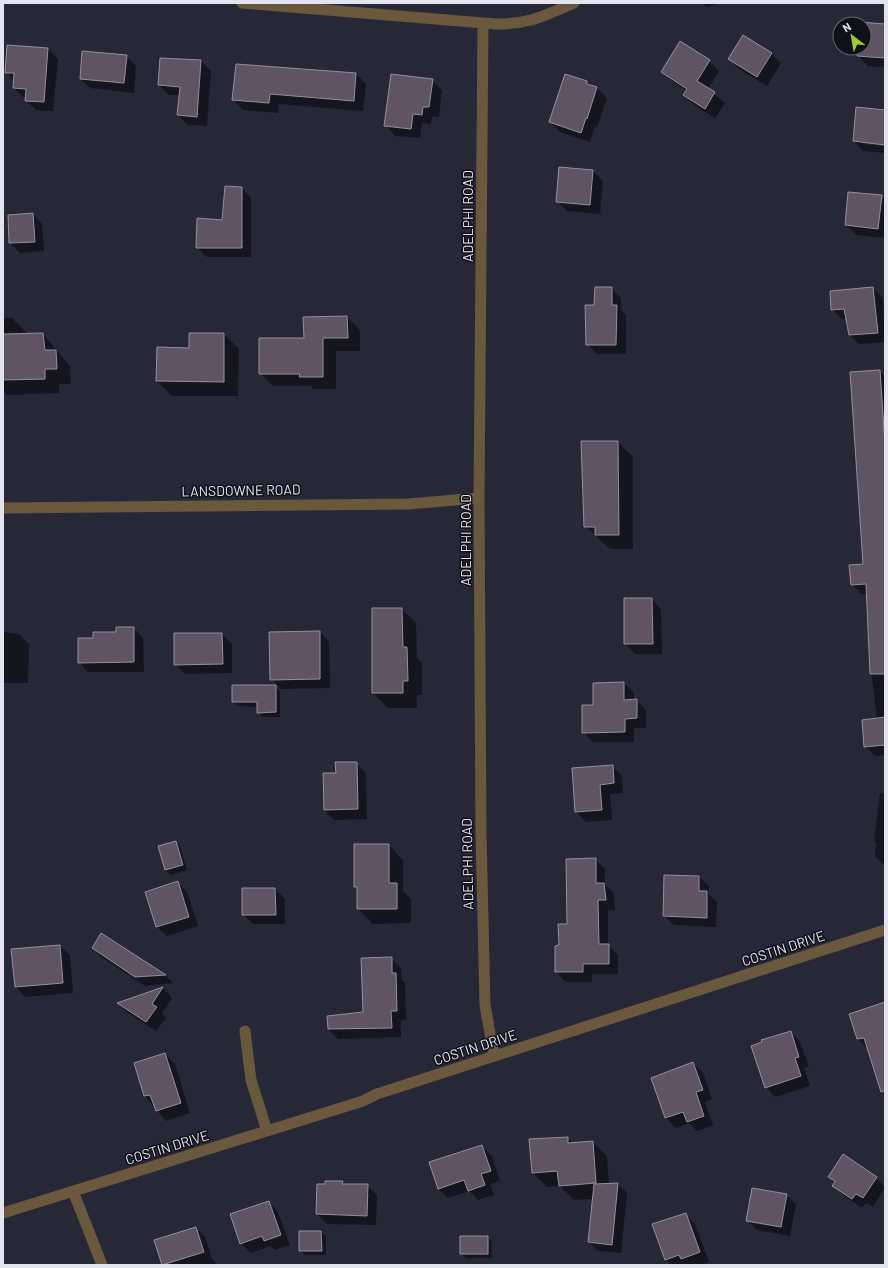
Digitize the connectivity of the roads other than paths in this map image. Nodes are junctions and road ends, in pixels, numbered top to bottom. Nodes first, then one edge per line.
1 (242, 3) edge
2 (574, 3) edge
3 (483, 23) junction
4 (479, 498) junction
5 (3, 508) edge
6 (885, 930) edge
7 (244, 1031) dead end
8 (494, 1056) junction
9 (267, 1131) junction
10 (73, 1191) junction
11 (3, 1213) edge
12 (102, 1265) edge

1 - 3 street
2 - 3 street
3 - 4 street, ADELPHI ROAD
4 - 5 street, LANSDOWNE ROAD
4 - 8 street, ADELPHI ROAD
6 - 8 street, COSTIN DRIVE
7 - 9 street
8 - 9 street, COSTIN DRIVE
9 - 10 street, COSTIN DRIVE
10 - 11 street, COSTIN DRIVE
10 - 12 street

